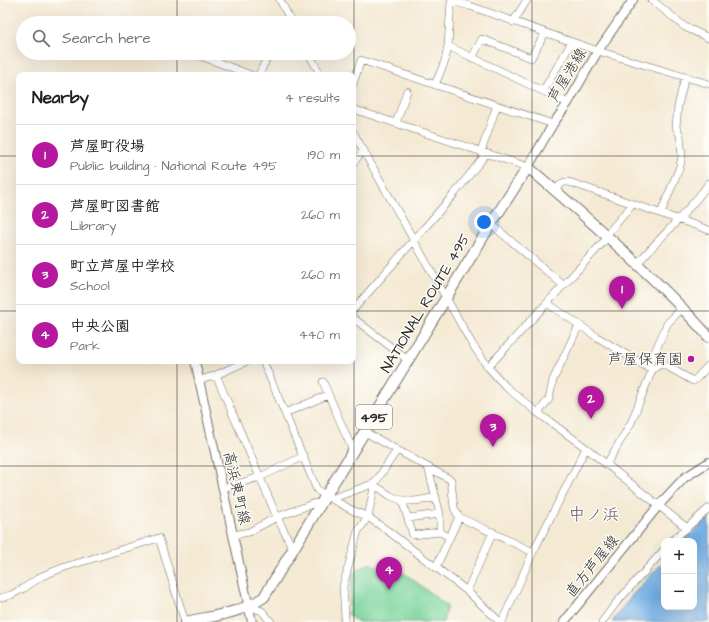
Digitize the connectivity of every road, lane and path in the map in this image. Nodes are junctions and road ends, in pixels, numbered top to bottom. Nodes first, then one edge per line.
1 (280, 0) edge
2 (527, 0) edge
3 (634, 0) edge
4 (652, 0) edge
5 (472, 3) edge
6 (288, 16) edge
7 (513, 22) junction
8 (545, 33) junction
9 (709, 38) edge
10 (572, 42) junction
11 (448, 46) junction
12 (598, 51) junction
13 (472, 58) junction
14 (211, 60) edge
15 (266, 60) edge
16 (312, 60) edge
17 (243, 72) edge
18 (260, 72) edge
19 (319, 72) edge
20 (356, 75) edge
21 (685, 77) junction
22 (709, 84) edge
23 (435, 85) junction
24 (408, 91) dead end
25 (543, 91) junction
26 (568, 103) junction
27 (497, 105) junction
28 (356, 110) edge
29 (396, 123) junction
30 (554, 124) junction
31 (356, 137) edge
32 (364, 150) junction
33 (484, 153) junction
34 (356, 159) edge
35 (528, 167) junction
36 (709, 183) edge
37 (555, 191) junction
38 (633, 204) junction
39 (661, 212) junction
40 (680, 219) junction
41 (491, 224) junction
42 (709, 230) edge
43 (607, 238) junction
44 (414, 240) junction
45 (637, 264) junction
46 (563, 286) junction
47 (447, 298) junction
48 (547, 303) junction
49 (356, 307) edge
50 (683, 307) junction
51 (356, 320) edge
52 (579, 325) junction
53 (709, 337) edge
54 (408, 360) junction
55 (195, 364) edge
56 (240, 364) edge
57 (264, 364) edge
58 (709, 365) edge
59 (488, 367) junction
60 (650, 369) junction
61 (216, 375) junction
62 (198, 380) junction
63 (323, 382) dead end
64 (328, 395) junction
65 (286, 413) junction
66 (538, 413) junction
67 (365, 432) junction
68 (586, 448) junction
69 (397, 450) junction
70 (353, 451) junction
71 (304, 456) junction
72 (709, 462) edge
73 (606, 465) junction
74 (428, 467) junction
75 (260, 477) junction
76 (375, 485) junction
77 (223, 488) junction
78 (436, 497) junction
79 (328, 498) junction
80 (402, 500) junction
81 (659, 505) junction
82 (320, 506) junction
83 (709, 508) edge
84 (440, 514) junction
85 (277, 517) junction
86 (368, 517) junction
87 (459, 517) junction
88 (408, 518) junction
89 (687, 528) junction
90 (440, 532) junction
91 (493, 532) junction
92 (233, 535) junction
93 (449, 537) junction
94 (675, 538) edge
95 (293, 549) junction
96 (533, 552) junction
97 (661, 553) edge
98 (436, 567) junction
99 (467, 591) junction
100 (0, 598) edge
101 (248, 606) junction
102 (186, 622) edge
103 (252, 622) edge
104 (271, 622) edge
105 (344, 622) edge
106 (501, 622) edge
107 (564, 622) edge
108 (602, 622) edge

1 - 6 street
2 - 7 street
3 - 12 main road, 芦屋港線
4 - 9 street
5 - 7 street
5 - 11 street
7 - 8 street
8 - 10 street
8 - 13 street
10 - 12 street
10 - 25 street
11 - 13 street
11 - 23 street
12 - 21 street
12 - 26 main road, 芦屋港線
13 - 25 street
14 - 17 street
15 - 18 street
16 - 19 street
20 - 23 street
21 - 22 street
21 - 39 street
23 - 27 street
24 - 29 street
25 - 26 street
26 - 30 main road, 芦屋港線
27 - 30 street
27 - 33 street
28 - 29 street
29 - 33 street
30 - 35 main road, 芦屋港線
31 - 32 street
32 - 34 street
32 - 44 street
33 - 35 street
33 - 44 street
35 - 37 highway
35 - 41 highway, NATIONAL ROUTE 495 / 495
36 - 40 street
37 - 38 street
37 - 43 highway
38 - 39 street
38 - 43 street
39 - 40 street
40 - 42 street
40 - 45 street
41 - 46 street
41 - 47 highway, NATIONAL ROUTE 495 / 495
43 - 45 highway
43 - 46 street
44 - 47 street
44 - 49 street
45 - 50 highway
46 - 48 street
47 - 54 highway, NATIONAL ROUTE 495 / 495
47 - 59 street
48 - 52 street
48 - 59 street
50 - 53 highway
50 - 60 street
51 - 54 street
52 - 60 street
52 - 66 street
54 - 67 highway, NATIONAL ROUTE 495 / 495
55 - 62 main road, 高浜東町線
56 - 61 street
57 - 65 street
58 - 60 street
59 - 66 street
60 - 73 street
61 - 62 street
61 - 75 street
62 - 77 main road, 高浜東町線
63 - 64 street
64 - 65 street
64 - 70 street
65 - 71 street
66 - 68 street
67 - 69 street
67 - 70 highway, NATIONAL ROUTE 495 / 495
68 - 73 street
68 - 96 street
69 - 74 street
69 - 76 street
70 - 79 highway, NATIONAL ROUTE 495 / 495
71 - 75 street
71 - 79 street
72 - 81 main road, 直方芦屋線
73 - 81 street
74 - 78 street
74 - 87 street
75 - 77 street
75 - 85 street
76 - 79 street
76 - 80 street
76 - 86 street
77 - 92 main road, 高浜東町線
78 - 80 street
78 - 84 street
79 - 82 highway, NATIONAL ROUTE 495 / 495
79 - 86 street
80 - 88 street
81 - 89 street
81 - 107 main road, 直方芦屋線
82 - 85 street
82 - 95 highway, NATIONAL ROUTE 495 / 495
83 - 89 street
84 - 88 street
84 - 90 street
85 - 92 street
85 - 95 street
86 - 98 street
86 - 105 street
87 - 91 street
87 - 93 street
88 - 90 street
89 - 94 street
90 - 93 street
91 - 96 street
91 - 99 street
92 - 101 main road, 高浜東町線
93 - 98 street
95 - 101 highway, NATIONAL ROUTE 495 / 495
96 - 106 street
97 - 108 street
98 - 99 street
99 - 106 street
100 - 102 street
101 - 102 highway, NATIONAL ROUTE 495 / 495
101 - 103 main road, 高浜東町線
101 - 104 street

